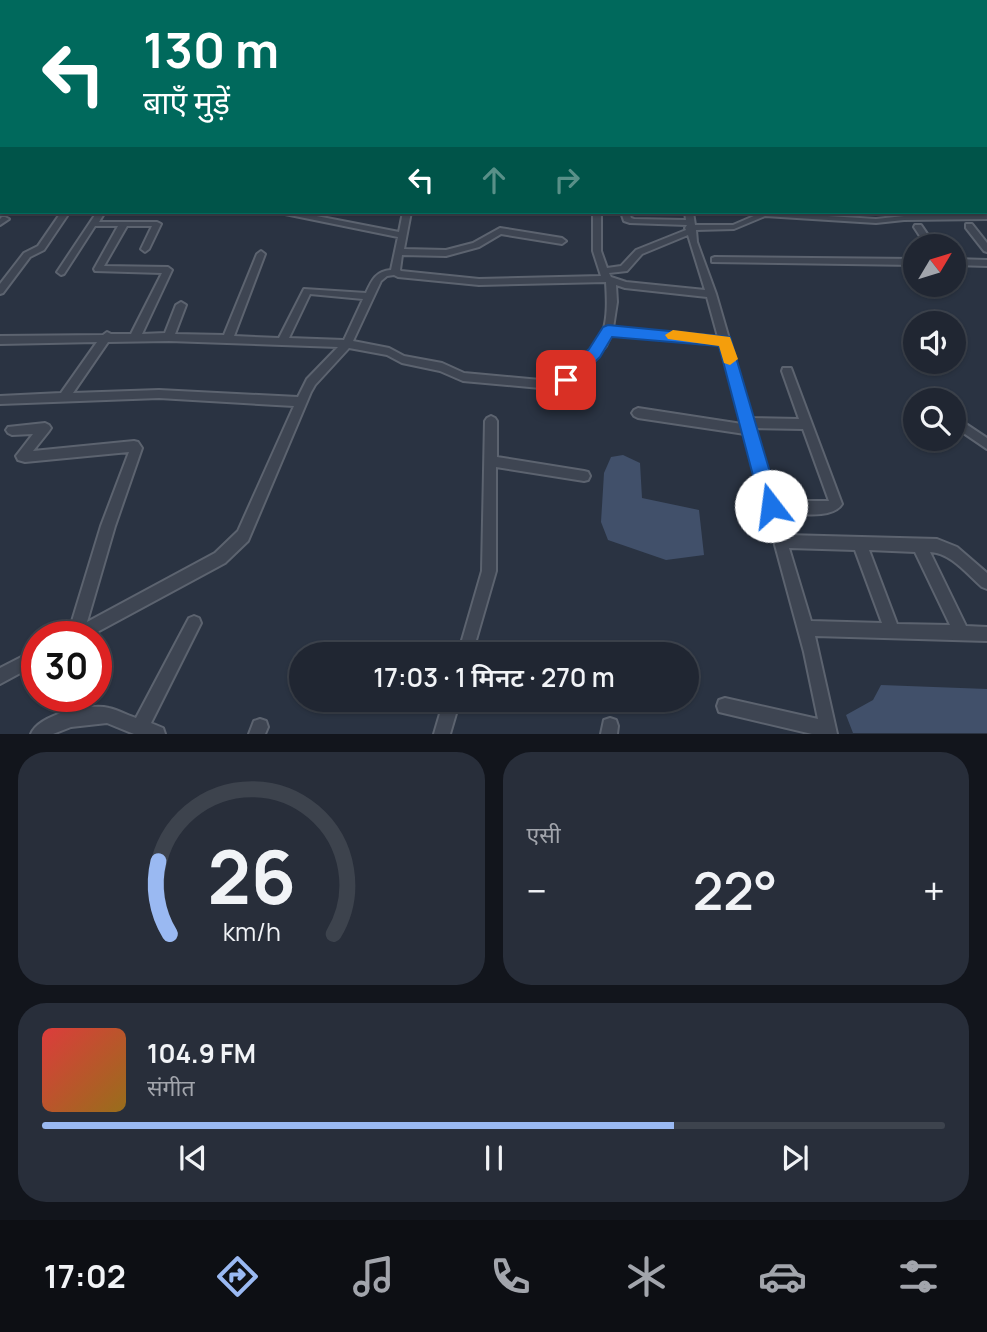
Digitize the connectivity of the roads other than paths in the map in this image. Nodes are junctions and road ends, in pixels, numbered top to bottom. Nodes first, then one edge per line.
1 (767, 0) edge
2 (772, 0) edge
3 (100, 214) edge
4 (295, 214) edge
5 (407, 214) edge
6 (597, 214) edge
7 (626, 214) edge
8 (63, 216) dead end
9 (987, 217) edge
10 (689, 223) edge
11 (92, 224) junction
12 (124, 224) junction
13 (969, 226) dead end
14 (918, 227) dead end
15 (923, 234) edge
16 (402, 235) junction
17 (562, 241) dead end
18 (145, 249) dead end
19 (987, 249) edge
20 (398, 252) junction
21 (261, 254) dead end
22 (715, 260) dead end
23 (903, 262) edge
24 (966, 262) edge
25 (987, 263) edge
26 (61, 272) dead end
27 (396, 272) junction
28 (607, 277) junction
29 (0, 291) edge
30 (711, 294) junction
31 (368, 296) junction
32 (181, 305) dead end
33 (608, 331) junction
34 (107, 336) junction
35 (135, 337) junction
36 (169, 337) junction
37 (228, 338) junction
38 (0, 340) edge
39 (282, 341) junction
40 (725, 341) junction
41 (347, 344) junction
42 (788, 371) dead end
43 (64, 397) junction
44 (0, 400) edge
45 (302, 402) junction
46 (638, 413) dead end
47 (491, 421) dead end
48 (807, 424) junction
49 (749, 427) junction
50 (966, 429) dead end
51 (12, 430) dead end
52 (987, 444) edge
53 (491, 461) junction
54 (584, 476) dead end
55 (771, 506) junction
56 (780, 541) junction
57 (859, 543) junction
58 (919, 545) junction
59 (987, 582) edge
60 (79, 621) edge
61 (102, 621) edge
62 (194, 624) dead end
63 (805, 628) junction
64 (893, 632) junction
65 (962, 634) junction
66 (987, 634) edge
67 (468, 642) edge
68 (21, 665) edge
69 (0, 676) edge
70 (725, 706) dead end
71 (448, 712) edge
72 (140, 727) junction
73 (828, 731) edge
74 (39, 733) edge
75 (157, 733) edge
76 (442, 733) edge

1 - 2 street
3 - 11 street
4 - 16 street
5 - 16 street
6 - 28 street
7 - 10 street
8 - 29 street
9 - 10 street
10 - 28 street
10 - 30 street
11 - 12 street
11 - 26 street
12 - 18 street
12 - 35 street
13 - 19 street
14 - 15 street
16 - 20 street
17 - 20 street
20 - 27 street
21 - 37 street
22 - 23 street
24 - 25 street
27 - 28 street
27 - 31 street
28 - 30 street
28 - 33 street
30 - 40 street
31 - 39 street
31 - 41 street
32 - 36 street
33 - 40 street
33 - 41 street
34 - 35 street
34 - 38 street
34 - 43 street
35 - 36 street
36 - 37 street
37 - 39 street
39 - 41 street
40 - 49 street
41 - 45 street
42 - 48 street
43 - 44 street
43 - 45 street
45 - 61 street
46 - 49 street
47 - 53 street
48 - 49 street
48 - 55 street
49 - 55 street
50 - 52 street
51 - 60 street
53 - 54 street
53 - 67 street
55 - 56 street
56 - 57 street
56 - 63 street
57 - 58 street
57 - 64 street
58 - 59 street
58 - 65 street
62 - 72 street
63 - 64 street
63 - 73 street
64 - 65 street
65 - 66 street
68 - 69 street
70 - 73 street
71 - 76 street
72 - 74 street
72 - 75 street

